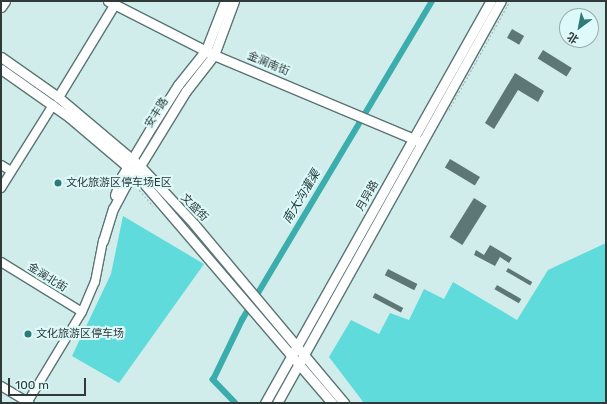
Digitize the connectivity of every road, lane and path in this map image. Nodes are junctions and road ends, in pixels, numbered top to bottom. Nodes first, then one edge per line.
1 (5, 1) edge
2 (225, 1) edge
3 (234, 1) edge
4 (491, 1) edge
5 (501, 1) edge
6 (111, 3) edge
7 (1, 7) edge
8 (210, 52) junction
9 (1, 57) edge
10 (1, 69) edge
11 (56, 101) junction
12 (418, 141) junction
13 (1, 165) edge
14 (134, 167) junction
15 (11, 172) junction
16 (1, 188) edge
17 (103, 241) joint
18 (1, 262) edge
19 (82, 312) junction
20 (294, 351) junction
21 (301, 359) junction
22 (1, 386) edge
23 (267, 400) edge
24 (28, 403) edge
25 (277, 403) edge
26 (332, 403) edge
27 (344, 403) edge

1 - 7 main road
2 - 8 main road, 安丰路
3 - 8 main road, 安丰路
4 - 12 main road, 月异路
5 - 12 main road, 月异路
6 - 8 main road, 金澜南街
6 - 11 main road
8 - 12 main road, 金澜南街
8 - 14 main road, 安丰路
9 - 11 main road, 文盛街
10 - 11 main road, 文盛街
11 - 14 main road, 文盛街
11 - 15 street
12 - 20 main road, 月异路
12 - 21 main road, 月异路
13 - 15 street
14 - 17 main road, 安丰路
14 - 20 main road, 文盛街
15 - 16 street
17 - 19 street, 安丰路
18 - 19 street, 金澜北街
19 - 24 street, 安丰路
20 - 21 main road, 文盛街
20 - 23 main road, 月异路
21 - 25 main road, 月异路
21 - 26 main road, 文盛街
21 - 27 main road, 文盛街
22 - 24 street

